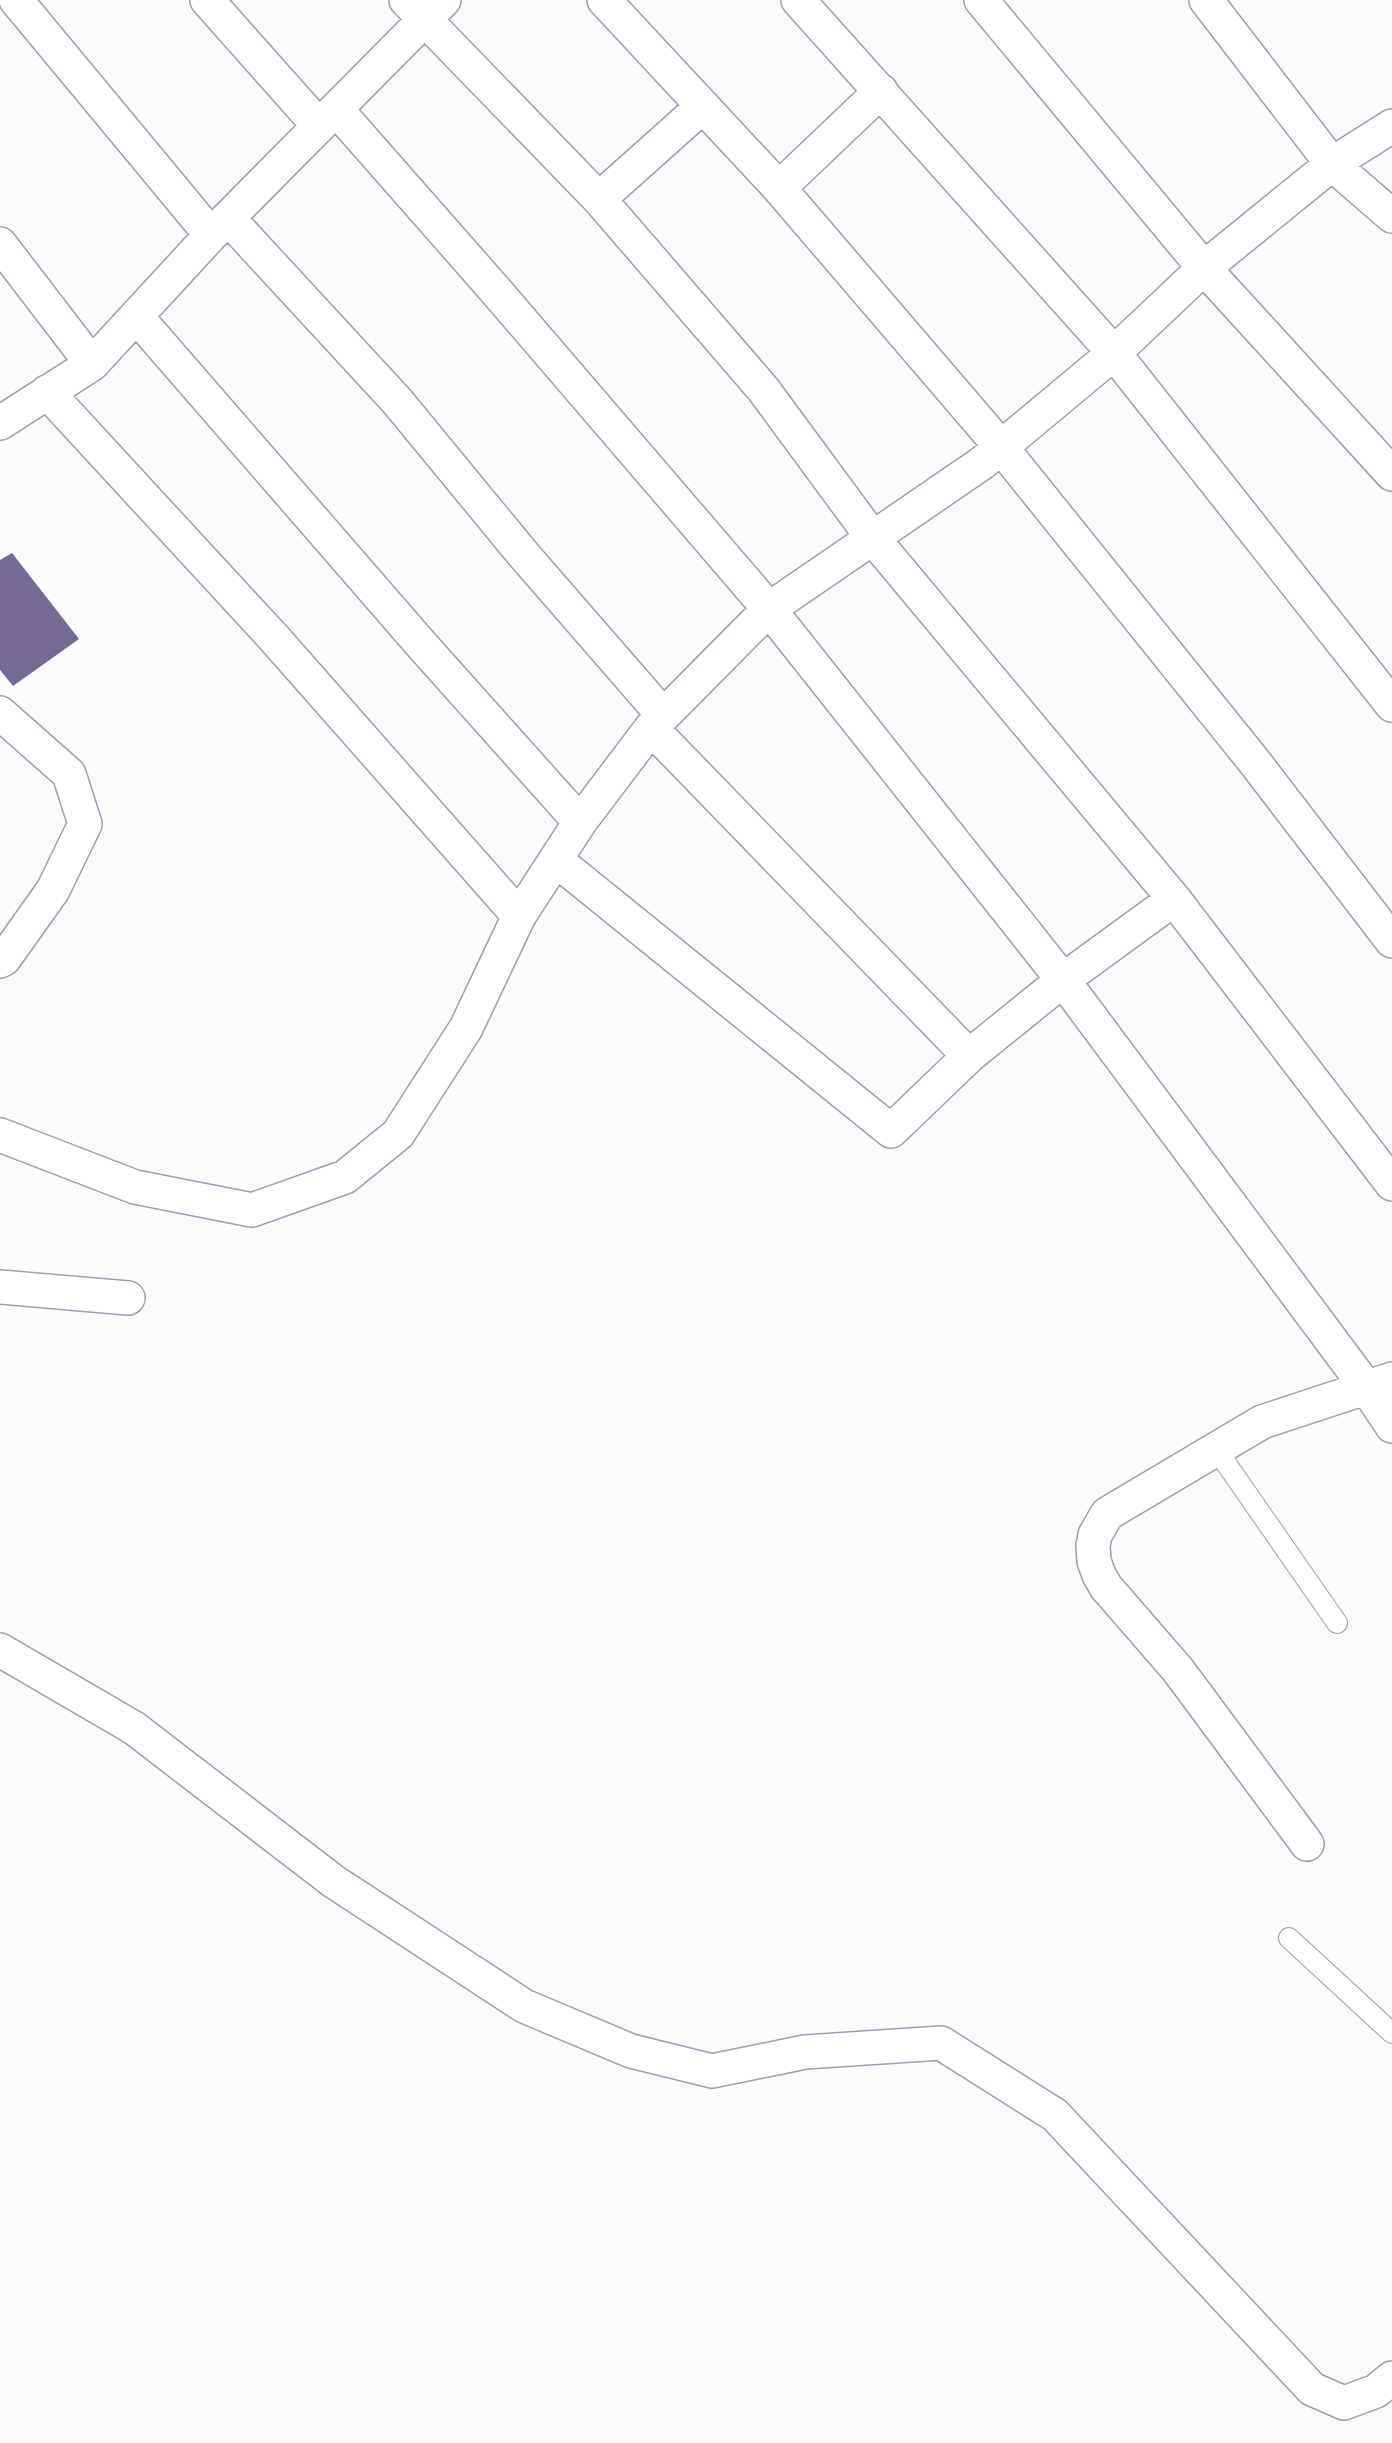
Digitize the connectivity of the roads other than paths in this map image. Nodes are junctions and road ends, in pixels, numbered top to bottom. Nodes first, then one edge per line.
1 (16, 0) edge
2 (207, 0) edge
3 (604, 0) edge
4 (798, 0) edge
5 (981, 0) edge
6 (1206, 0) edge
7 (424, 7) edge
8 (881, 91) junction
9 (703, 106) junction
10 (328, 117) junction
11 (1392, 126) edge
12 (1332, 164) junction
13 (779, 188) junction
14 (599, 199) junction
15 (1392, 216) edge
16 (219, 226) junction
17 (0, 244) edge
18 (1204, 268) junction
19 (136, 316) junction
20 (1114, 353) junction
21 (93, 364) junction
22 (47, 392) junction
23 (0, 423) edge
24 (1001, 447) junction
25 (1392, 474) edge
26 (872, 537) junction
27 (769, 609) junction
28 (1392, 705) edge
29 (0, 713) edge
30 (657, 722) junction
31 (580, 822) junction
32 (556, 860) junction
33 (1174, 899) junction
34 (519, 916) junction
35 (1392, 941) edge
36 (0, 961) edge
37 (1063, 980) junction
38 (969, 1056) junction
39 (0, 1135) edge
40 (1392, 1184) edge
41 (0, 1287) edge
42 (128, 1298) dead end
43 (1379, 1383) edge
44 (1392, 1426) edge
45 (1216, 1449) junction
46 (1337, 1623) dead end
47 (0, 1650) edge
48 (1307, 1844) dead end
49 (1289, 1938) dead end
50 (1392, 2033) edge
51 (1392, 2378) edge

1 - 16 street
2 - 10 street
3 - 9 street
4 - 8 street
5 - 18 street
6 - 12 street
7 - 10 street
7 - 14 street
8 - 13 street
8 - 20 street
9 - 13 street
9 - 14 street
10 - 16 street
10 - 27 street
11 - 12 street
12 - 15 street
12 - 18 street
13 - 24 street
14 - 26 street
16 - 19 street
16 - 30 street
17 - 21 street
18 - 20 street
18 - 25 street
19 - 21 street
19 - 31 street
20 - 24 street
20 - 28 street
21 - 22 street
22 - 23 street
22 - 34 street
24 - 26 street
24 - 35 street
26 - 27 street
26 - 33 street
27 - 30 street
27 - 37 street
29 - 36 street
30 - 31 street
30 - 38 street
31 - 32 street
32 - 34 street
32 - 38 street
33 - 37 street
33 - 40 street
34 - 39 street
37 - 38 street
37 - 43 street
41 - 42 street
43 - 44 street
43 - 45 street
45 - 46 lane
45 - 48 street
47 - 51 street
49 - 50 lane

